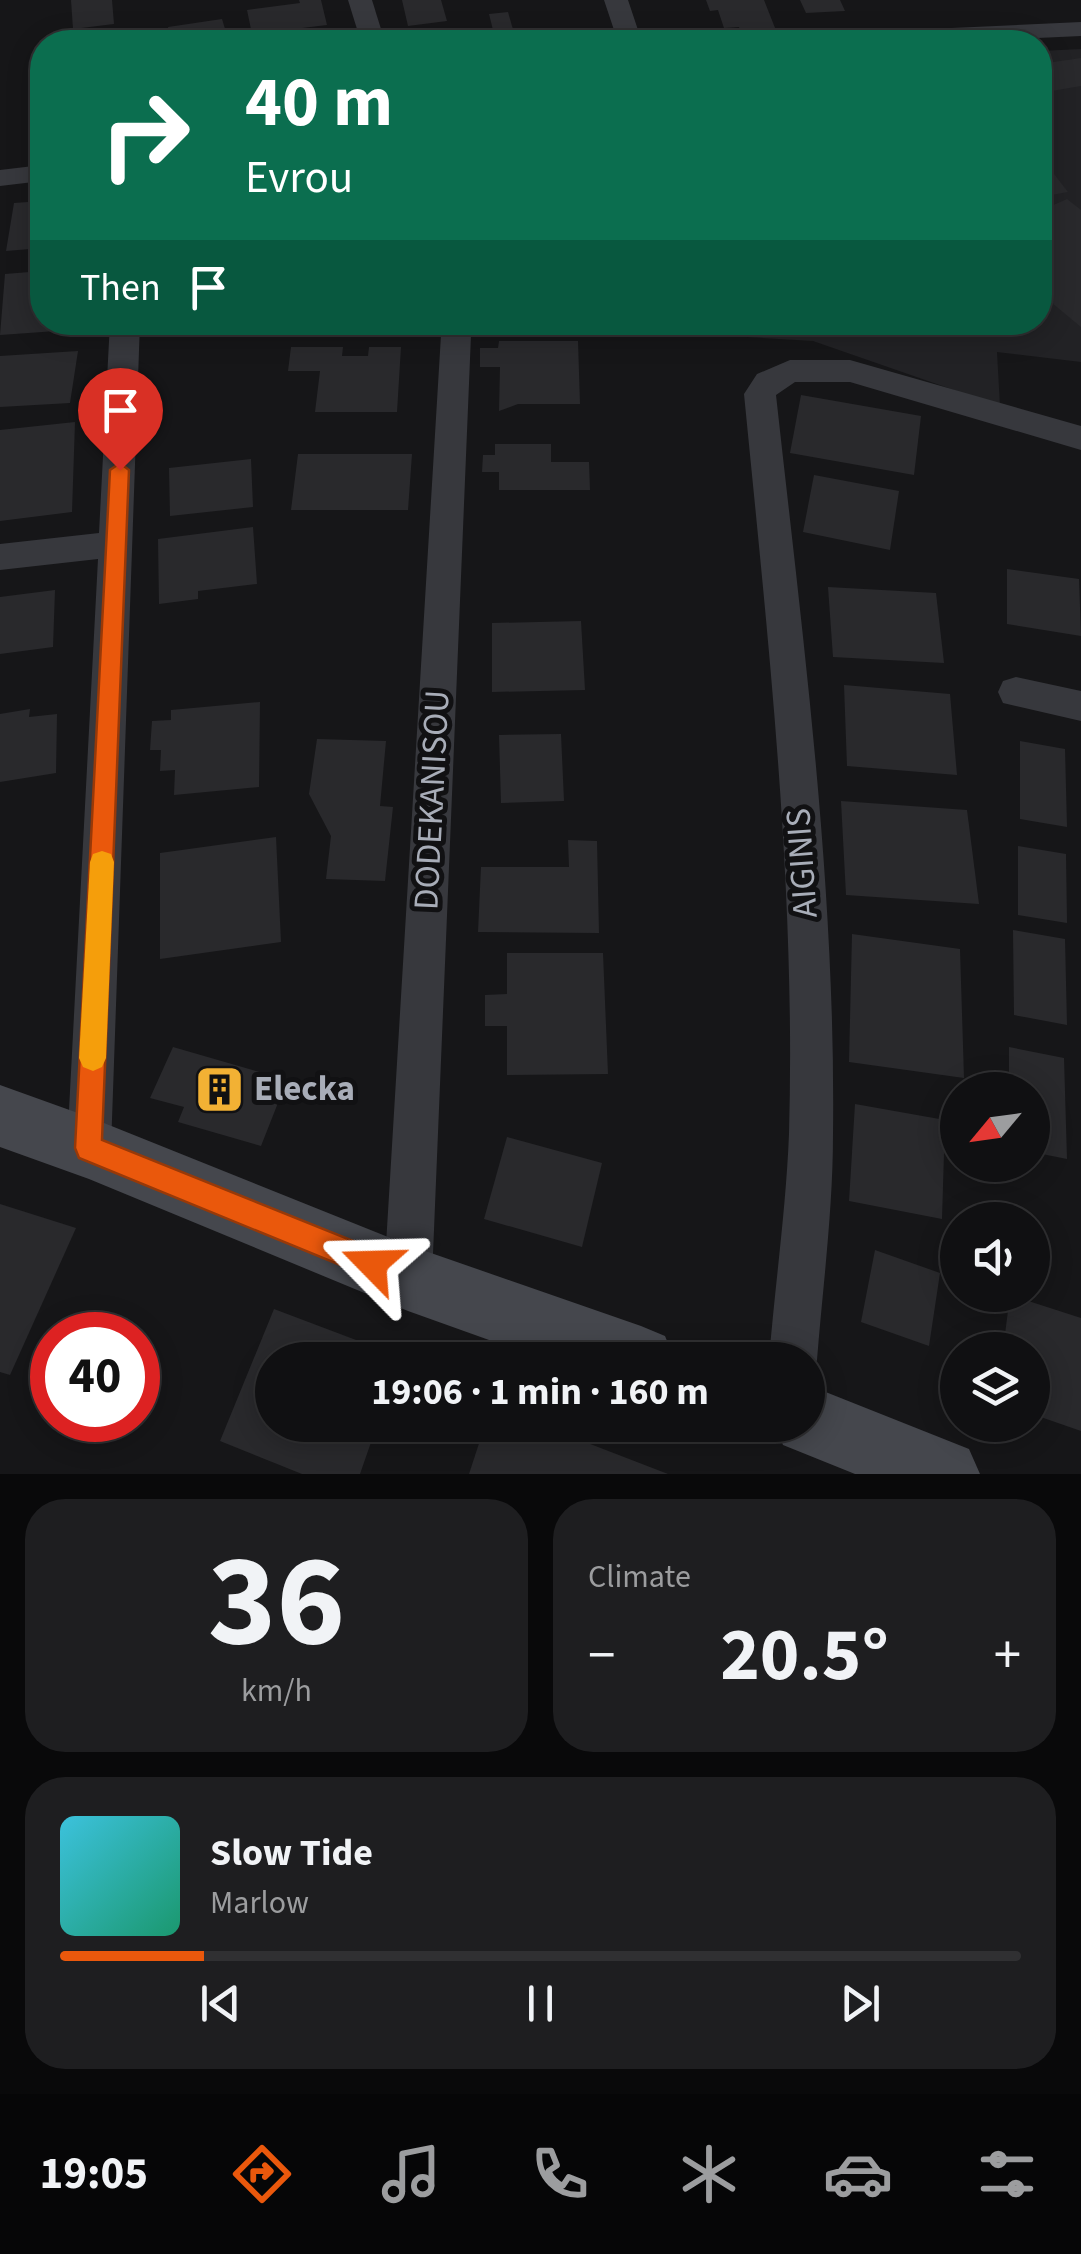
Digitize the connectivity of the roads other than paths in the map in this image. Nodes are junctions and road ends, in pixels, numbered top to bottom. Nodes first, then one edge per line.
1 (360, 0) edge
2 (616, 0) edge
3 (1010, 10) dead end
4 (1081, 29) edge
5 (369, 30) edge
6 (626, 30) edge
7 (1026, 30) edge
8 (1052, 31) edge
9 (30, 174) edge
10 (0, 178) edge
11 (125, 335) edge
12 (456, 335) edge
13 (1081, 438) edge
14 (117, 544) junction
15 (0, 557) edge
16 (1016, 692) dead end
17 (1081, 706) edge
18 (0, 1116) edge
19 (88, 1148) junction
20 (408, 1278) junction
21 (590, 1342) edge
22 (794, 1342) edge
23 (825, 1427) edge
24 (944, 1474) edge

1 - 5 street
2 - 6 street
3 - 7 street
4 - 8 street
9 - 10 street
11 - 14 street
12 - 20 street, DODEKANISOU
13 - 22 street, AIGINIS
14 - 15 street
14 - 19 street
16 - 17 street
18 - 19 street
19 - 20 street
20 - 21 street
23 - 24 street

